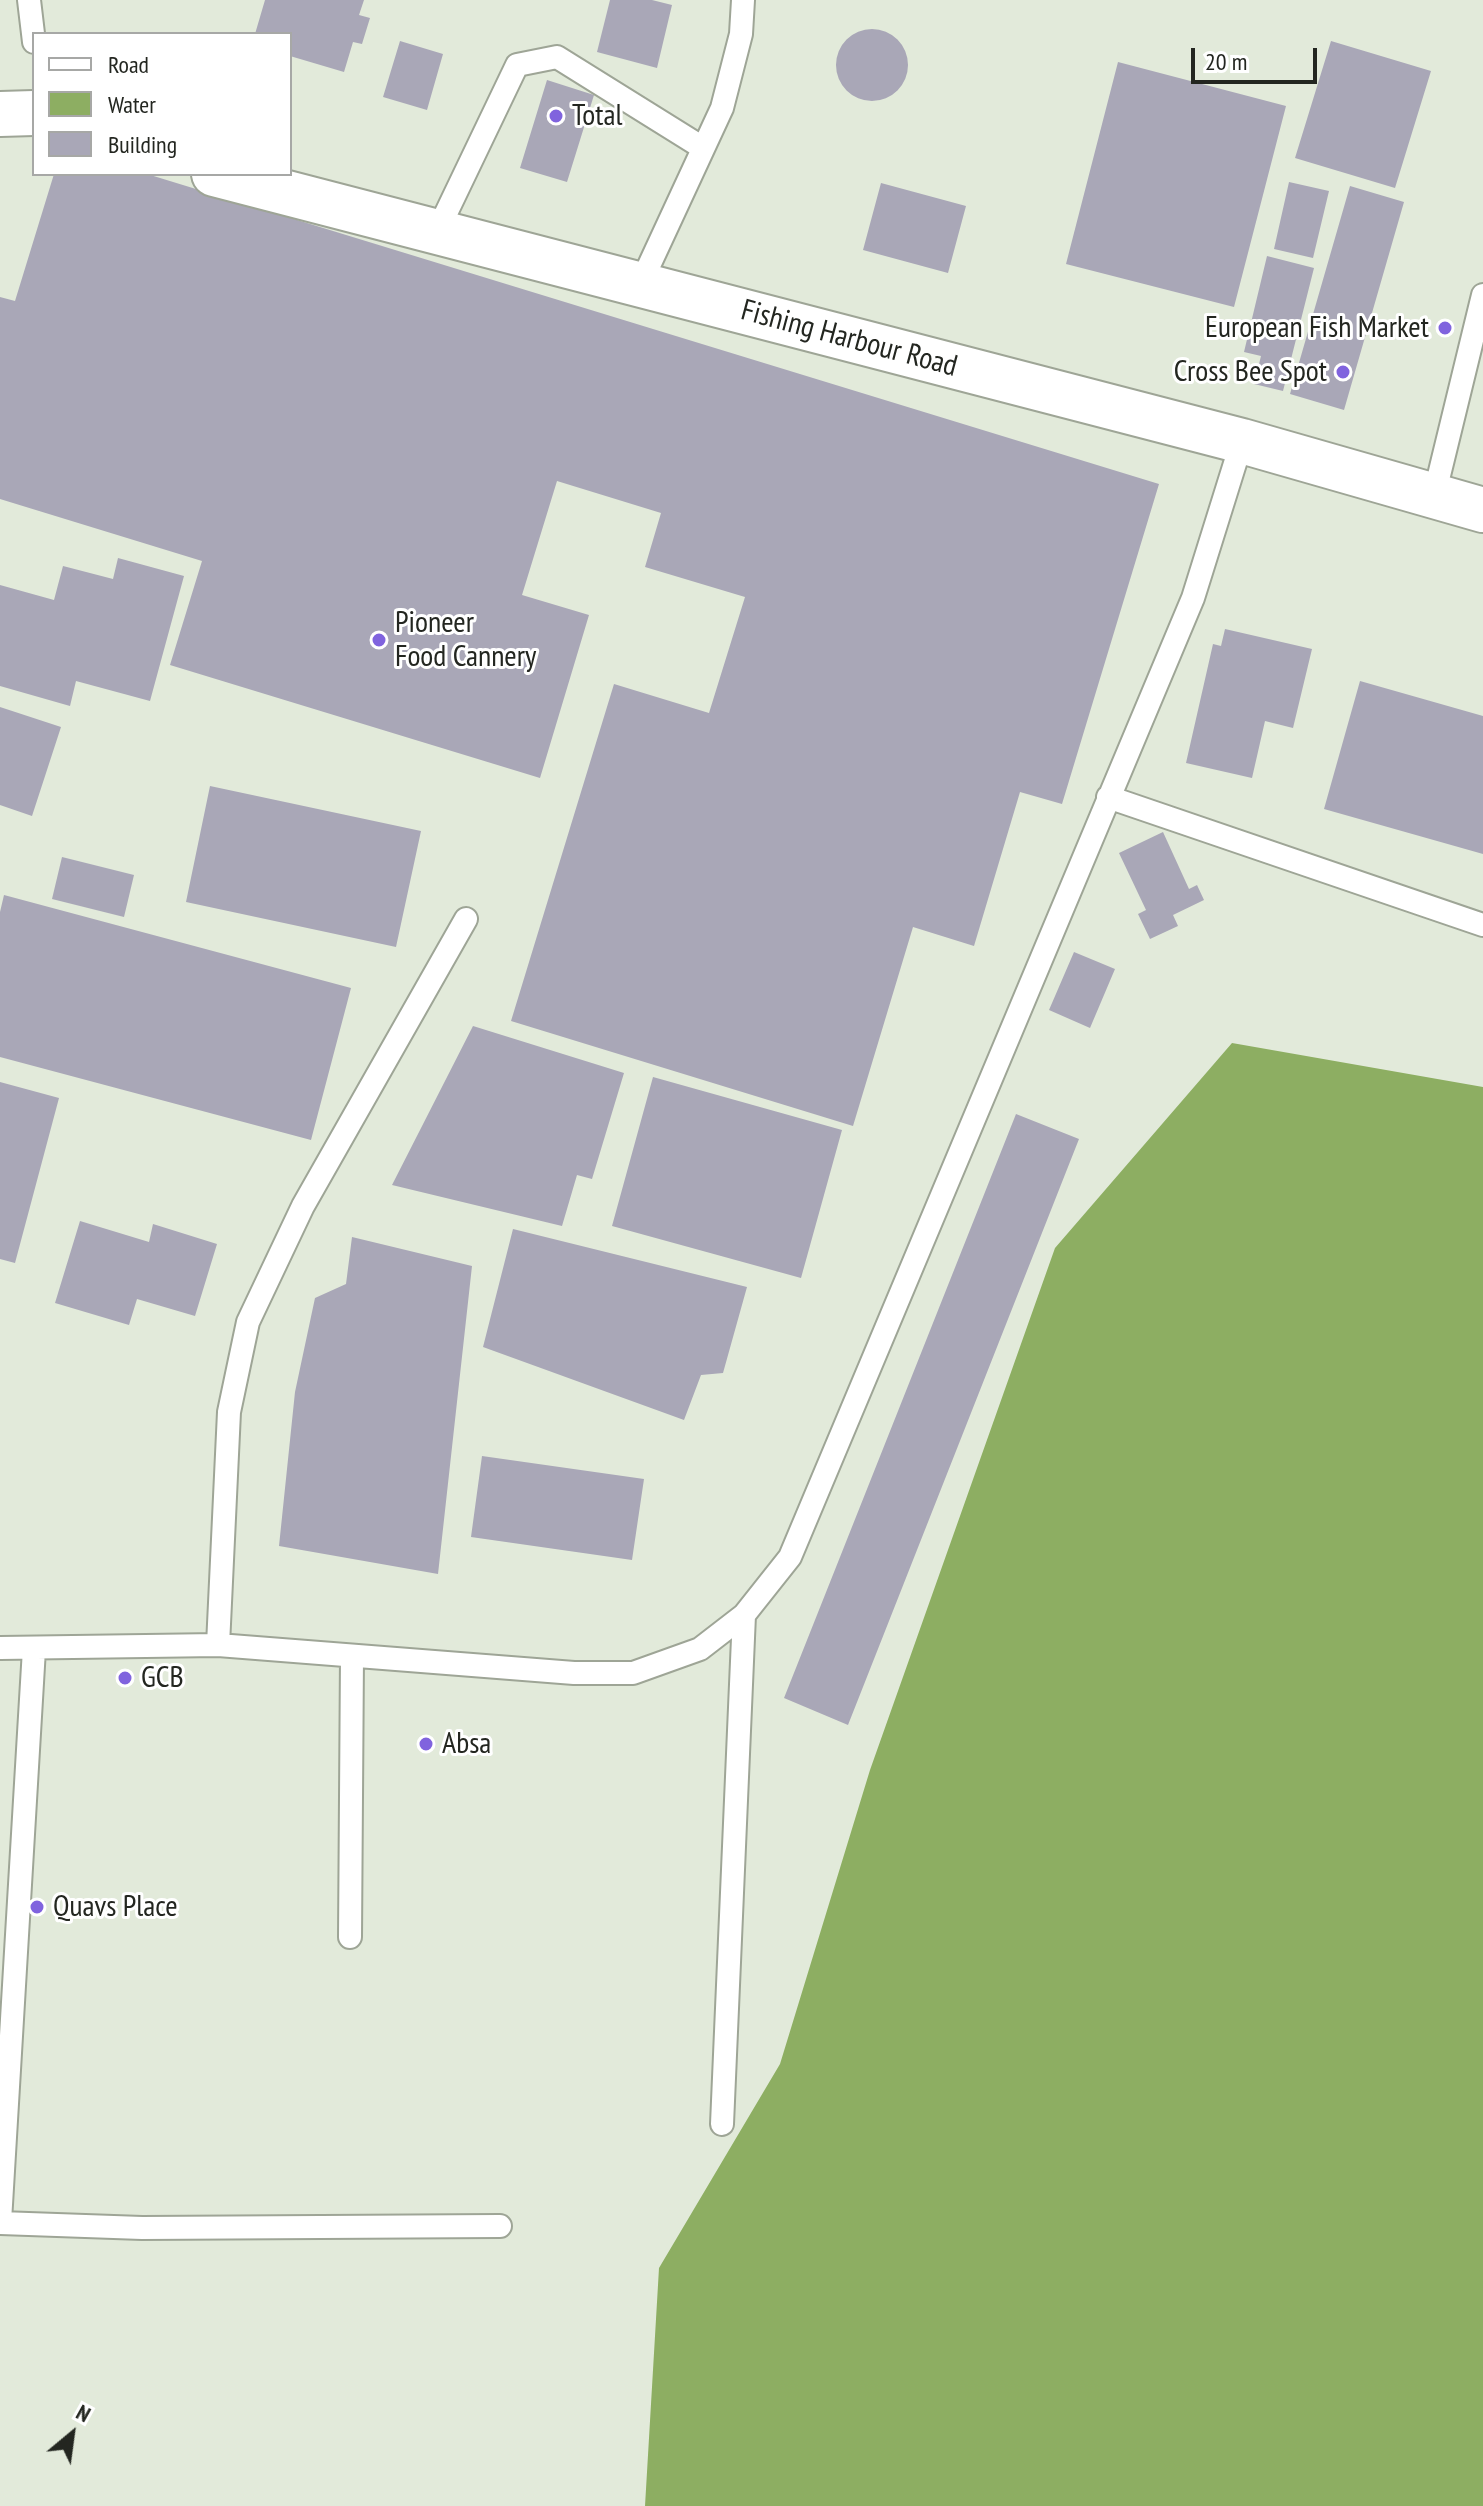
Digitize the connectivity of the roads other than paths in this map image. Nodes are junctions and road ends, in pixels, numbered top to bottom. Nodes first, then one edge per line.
1 (29, 0) edge
2 (743, 0) edge
3 (33, 32) edge
4 (32, 113) edge
5 (0, 114) edge
6 (703, 148) junction
7 (222, 176) edge
8 (437, 232) junction
9 (640, 285) junction
10 (1483, 295) edge
11 (1242, 441) junction
12 (1434, 496) junction
13 (1483, 510) edge
14 (1108, 797) junction
15 (466, 919) dead end
16 (1483, 925) edge
17 (744, 1615) junction
18 (218, 1645) junction
19 (0, 1648) edge
20 (34, 1649) junction
21 (352, 1656) junction
22 (350, 1937) dead end
23 (722, 2124) dead end
24 (0, 2222) edge
25 (500, 2226) dead end

1 - 3 lane
2 - 6 lane
4 - 5 street
6 - 8 lane
6 - 9 lane
7 - 8 street, Fishing Harbour Road
8 - 9 street, Fishing Harbour Road
9 - 11 street, Fishing Harbour Road
10 - 12 lane
11 - 12 street, Fishing Harbour Road
11 - 14 lane
12 - 13 street, Fishing Harbour Road
14 - 16 lane
14 - 17 lane
15 - 18 lane
17 - 21 lane
17 - 23 lane
18 - 20 lane
18 - 21 lane
19 - 20 lane
20 - 24 lane
21 - 22 lane
24 - 25 lane

